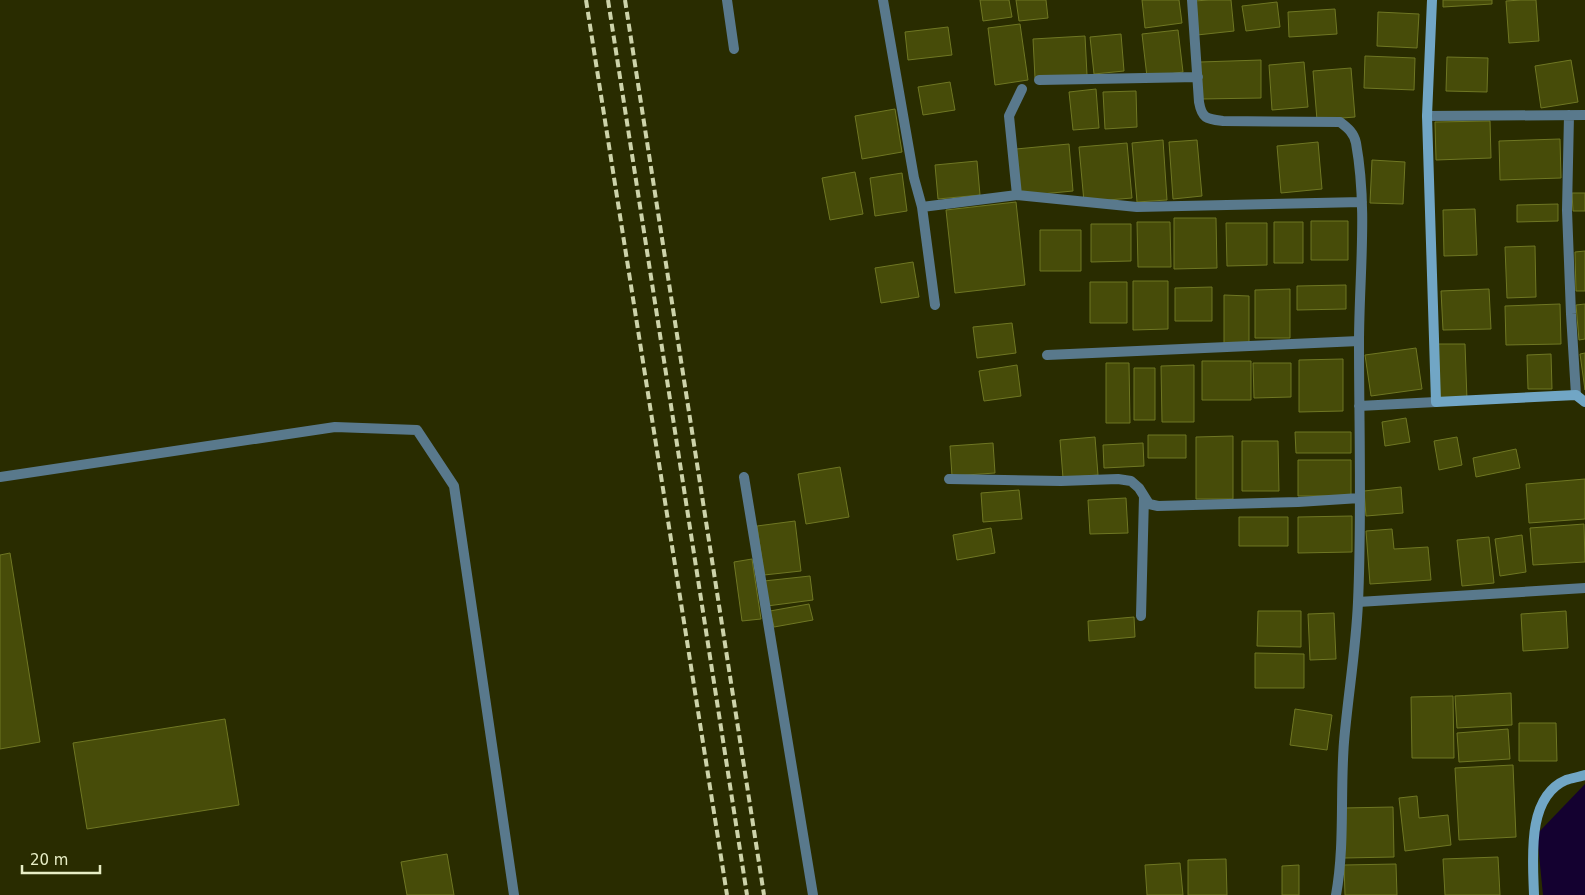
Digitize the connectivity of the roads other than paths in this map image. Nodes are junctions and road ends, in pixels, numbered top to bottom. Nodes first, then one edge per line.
1 (727, 0) edge
2 (883, 0) edge
3 (1192, 0) edge
4 (1432, 0) edge
5 (734, 50) dead end
6 (1198, 77) junction
7 (1039, 80) dead end
8 (1022, 90) dead end
9 (1568, 115) junction
10 (1585, 115) edge
11 (1427, 116) junction
12 (1017, 195) junction
13 (1362, 202) junction
14 (922, 207) junction
15 (935, 306) dead end
16 (1359, 341) junction
17 (1047, 355) dead end
18 (1576, 395) junction
19 (1436, 402) junction
20 (1585, 402) edge
21 (1359, 406) junction
22 (0, 477) edge
23 (744, 477) dead end
24 (949, 479) dead end
25 (1144, 496) junction
26 (1360, 498) junction
27 (1585, 588) edge
28 (1358, 602) junction
29 (1141, 616) dead end
30 (1585, 775) edge
31 (514, 895) edge
32 (813, 895) edge
33 (1336, 895) edge
34 (1534, 895) edge

1 - 5 street
2 - 14 street
3 - 6 street
4 - 11 street
6 - 7 street
6 - 13 street
8 - 12 street
9 - 10 street
9 - 11 street
9 - 18 street
11 - 19 street
12 - 13 street
12 - 14 street
13 - 16 street
14 - 15 street
16 - 17 street
16 - 21 street
18 - 19 street
18 - 20 street
19 - 21 street
21 - 26 street
22 - 31 street
23 - 32 street
24 - 25 street
25 - 26 street
25 - 29 street
26 - 28 street
27 - 28 street
28 - 33 street
30 - 34 street

